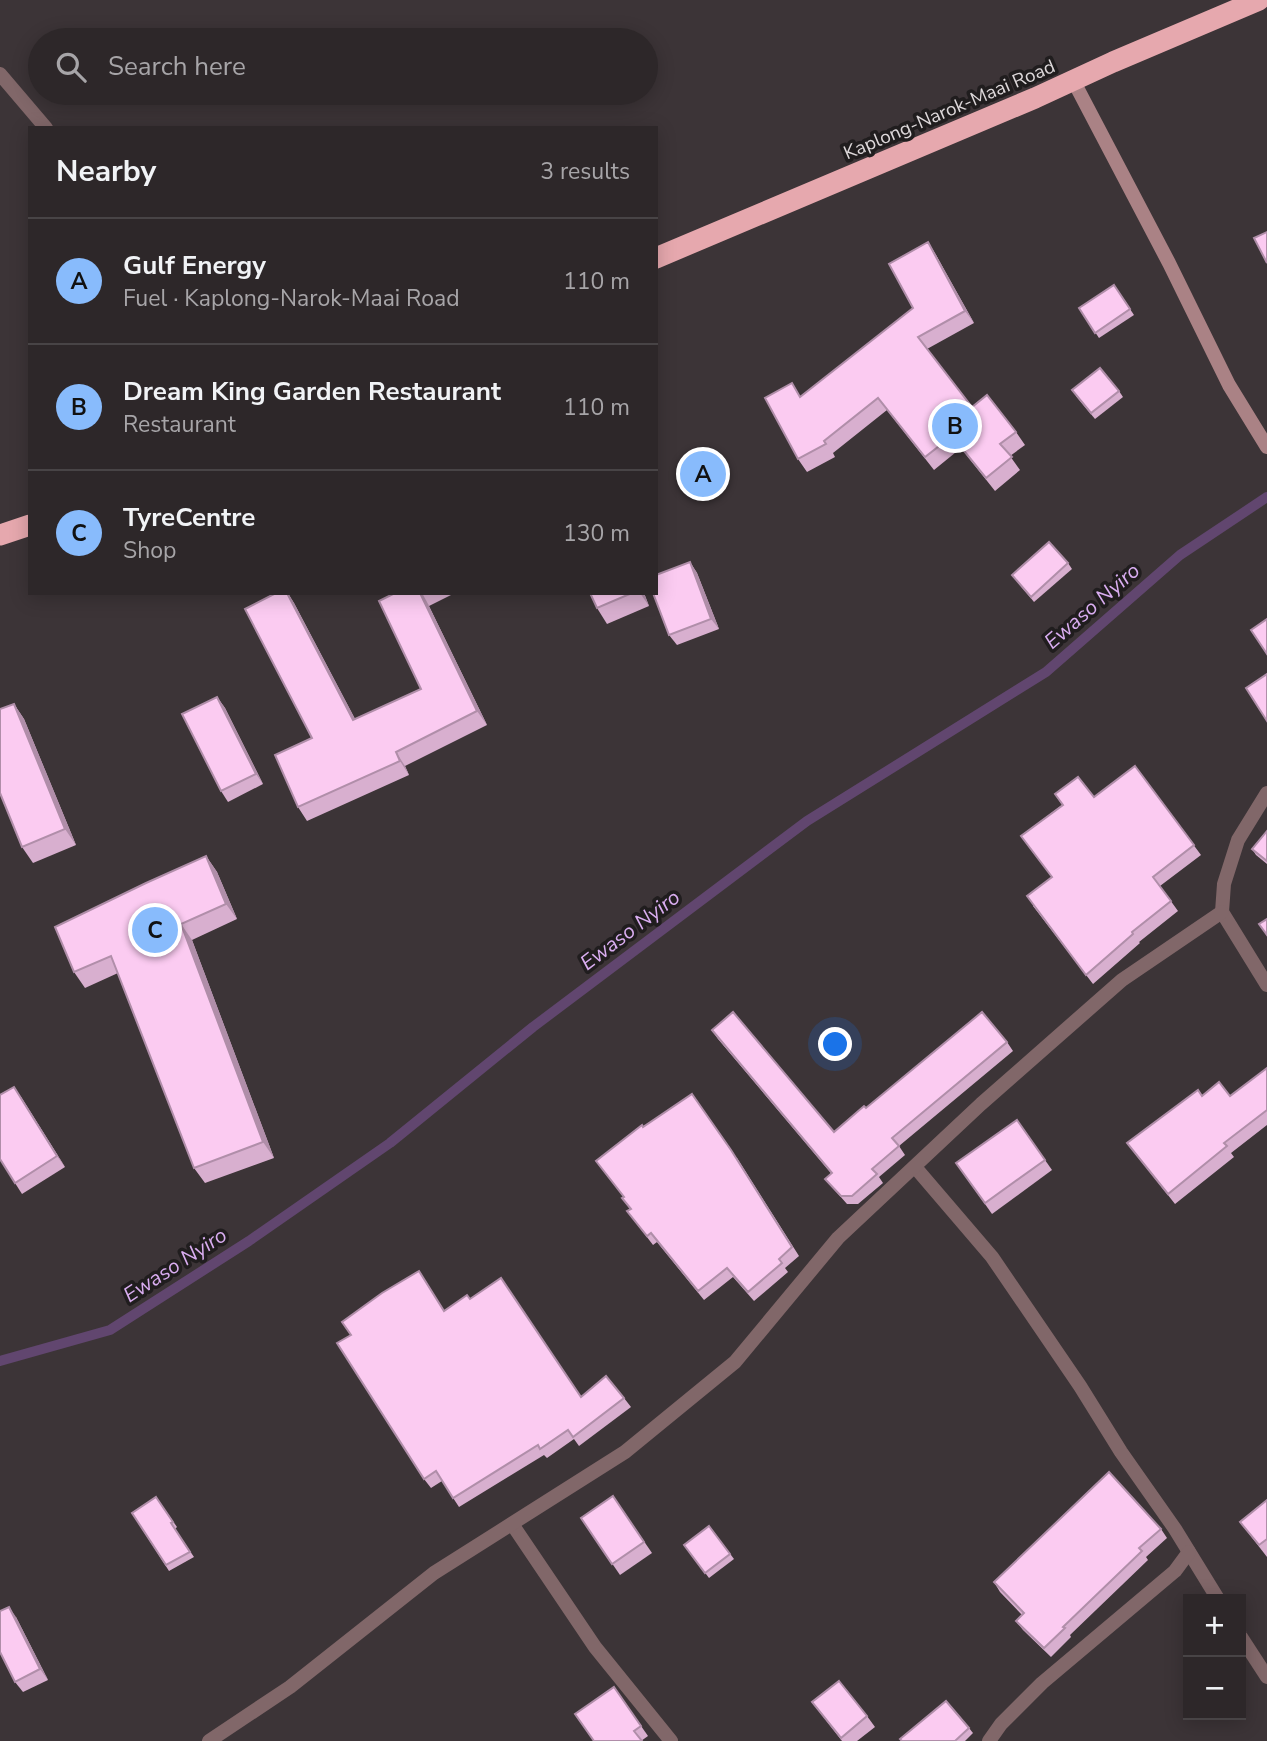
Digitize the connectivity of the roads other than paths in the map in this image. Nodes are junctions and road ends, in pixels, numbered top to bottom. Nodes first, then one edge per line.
1 (1259, 0) edge
2 (0, 74) edge
3 (1073, 80) junction
4 (44, 126) edge
5 (658, 257) edge
6 (1267, 447) edge
7 (28, 525) edge
8 (0, 535) edge
9 (1267, 793) edge
10 (1222, 912) junction
11 (1267, 985) edge
12 (915, 1167) junction
13 (512, 1524) junction
14 (1189, 1552) junction
15 (1215, 1594) edge
16 (1246, 1645) edge
17 (1267, 1677) edge
18 (209, 1741) edge
19 (671, 1741) edge
20 (989, 1741) edge

1 - 3 highway, Kaplong-Narok-Maai Road
2 - 4 street
3 - 5 highway, Kaplong-Narok-Maai Road
3 - 6 street
7 - 8 highway
9 - 10 street
10 - 11 street
10 - 12 street
12 - 13 street
12 - 14 street
13 - 18 street
13 - 19 street
14 - 15 street
14 - 20 street
16 - 17 street

